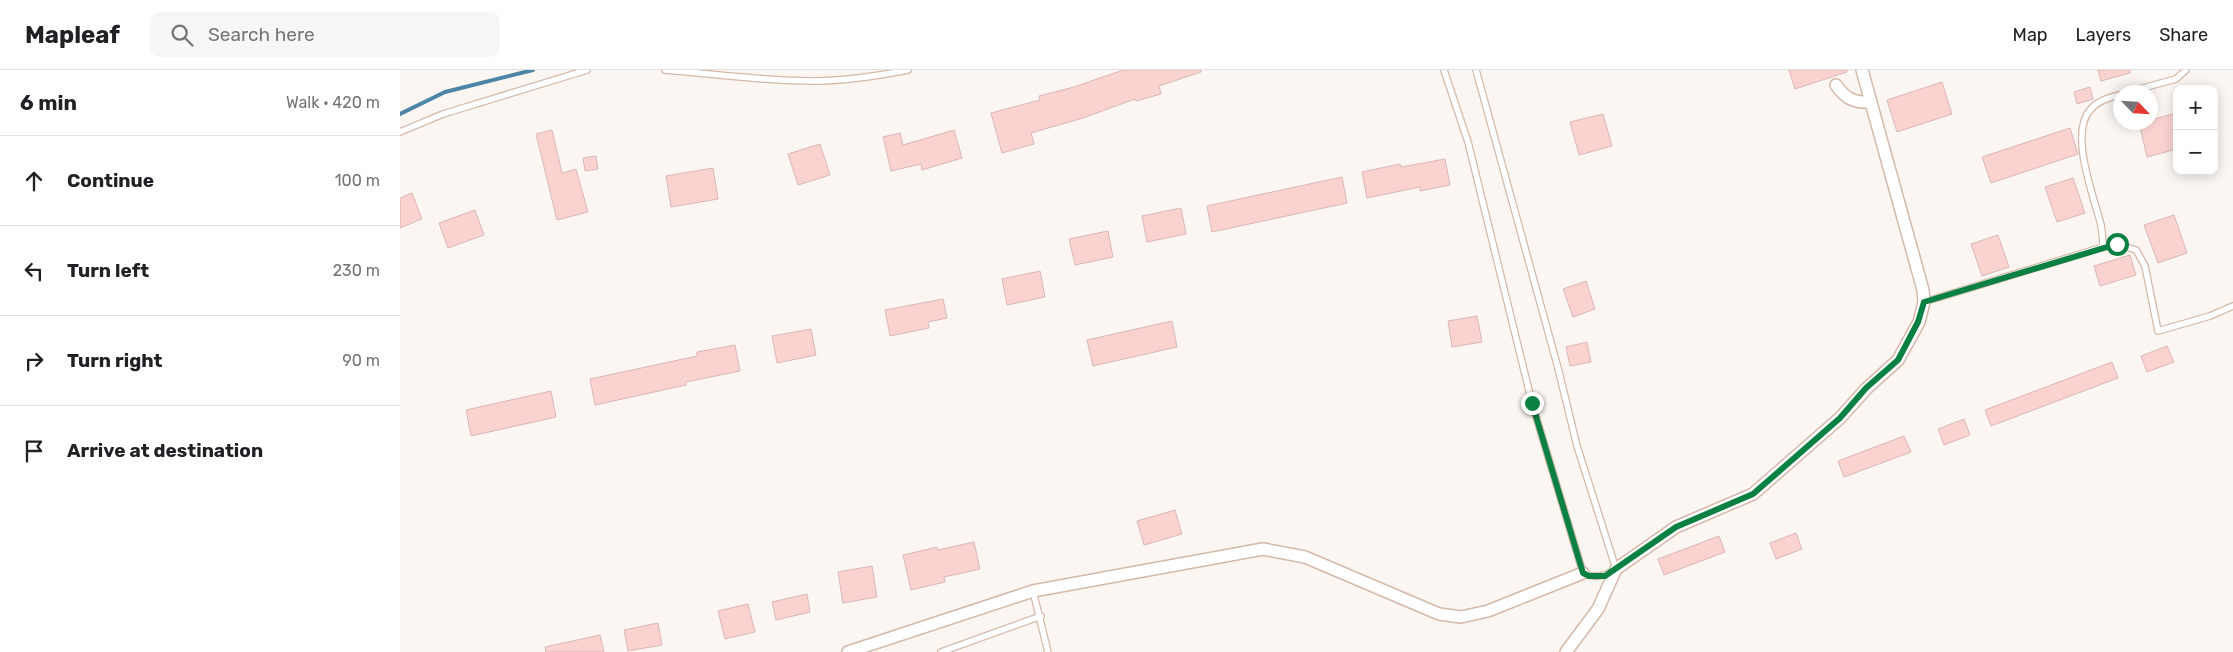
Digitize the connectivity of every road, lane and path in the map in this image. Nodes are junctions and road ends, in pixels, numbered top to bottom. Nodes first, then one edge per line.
1 (587, 70) edge
2 (665, 70) edge
3 (908, 70) edge
4 (1444, 70) edge
5 (1476, 70) edge
6 (1862, 70) edge
7 (2186, 70) edge
8 (1836, 84) dead end
9 (2154, 85) edge
10 (2113, 96) edge
11 (1871, 102) junction
12 (400, 132) edge
13 (2103, 247) junction
14 (1924, 302) junction
15 (2233, 306) edge
16 (1616, 569) junction
17 (1583, 573) junction
18 (1033, 591) junction
19 (1041, 616) junction
20 (848, 652) edge
21 (941, 652) edge
22 (1048, 652) edge
23 (1566, 652) edge

1 - 12 lane
2 - 3 lane
4 - 17 lane
5 - 16 lane
6 - 11 street
7 - 9 lane
8 - 11 street
10 - 13 lane
11 - 14 street
13 - 14 lane
13 - 15 lane
14 - 16 street
16 - 17 lane
16 - 23 street
17 - 18 street
18 - 19 lane
18 - 20 street
19 - 21 lane
19 - 22 lane

